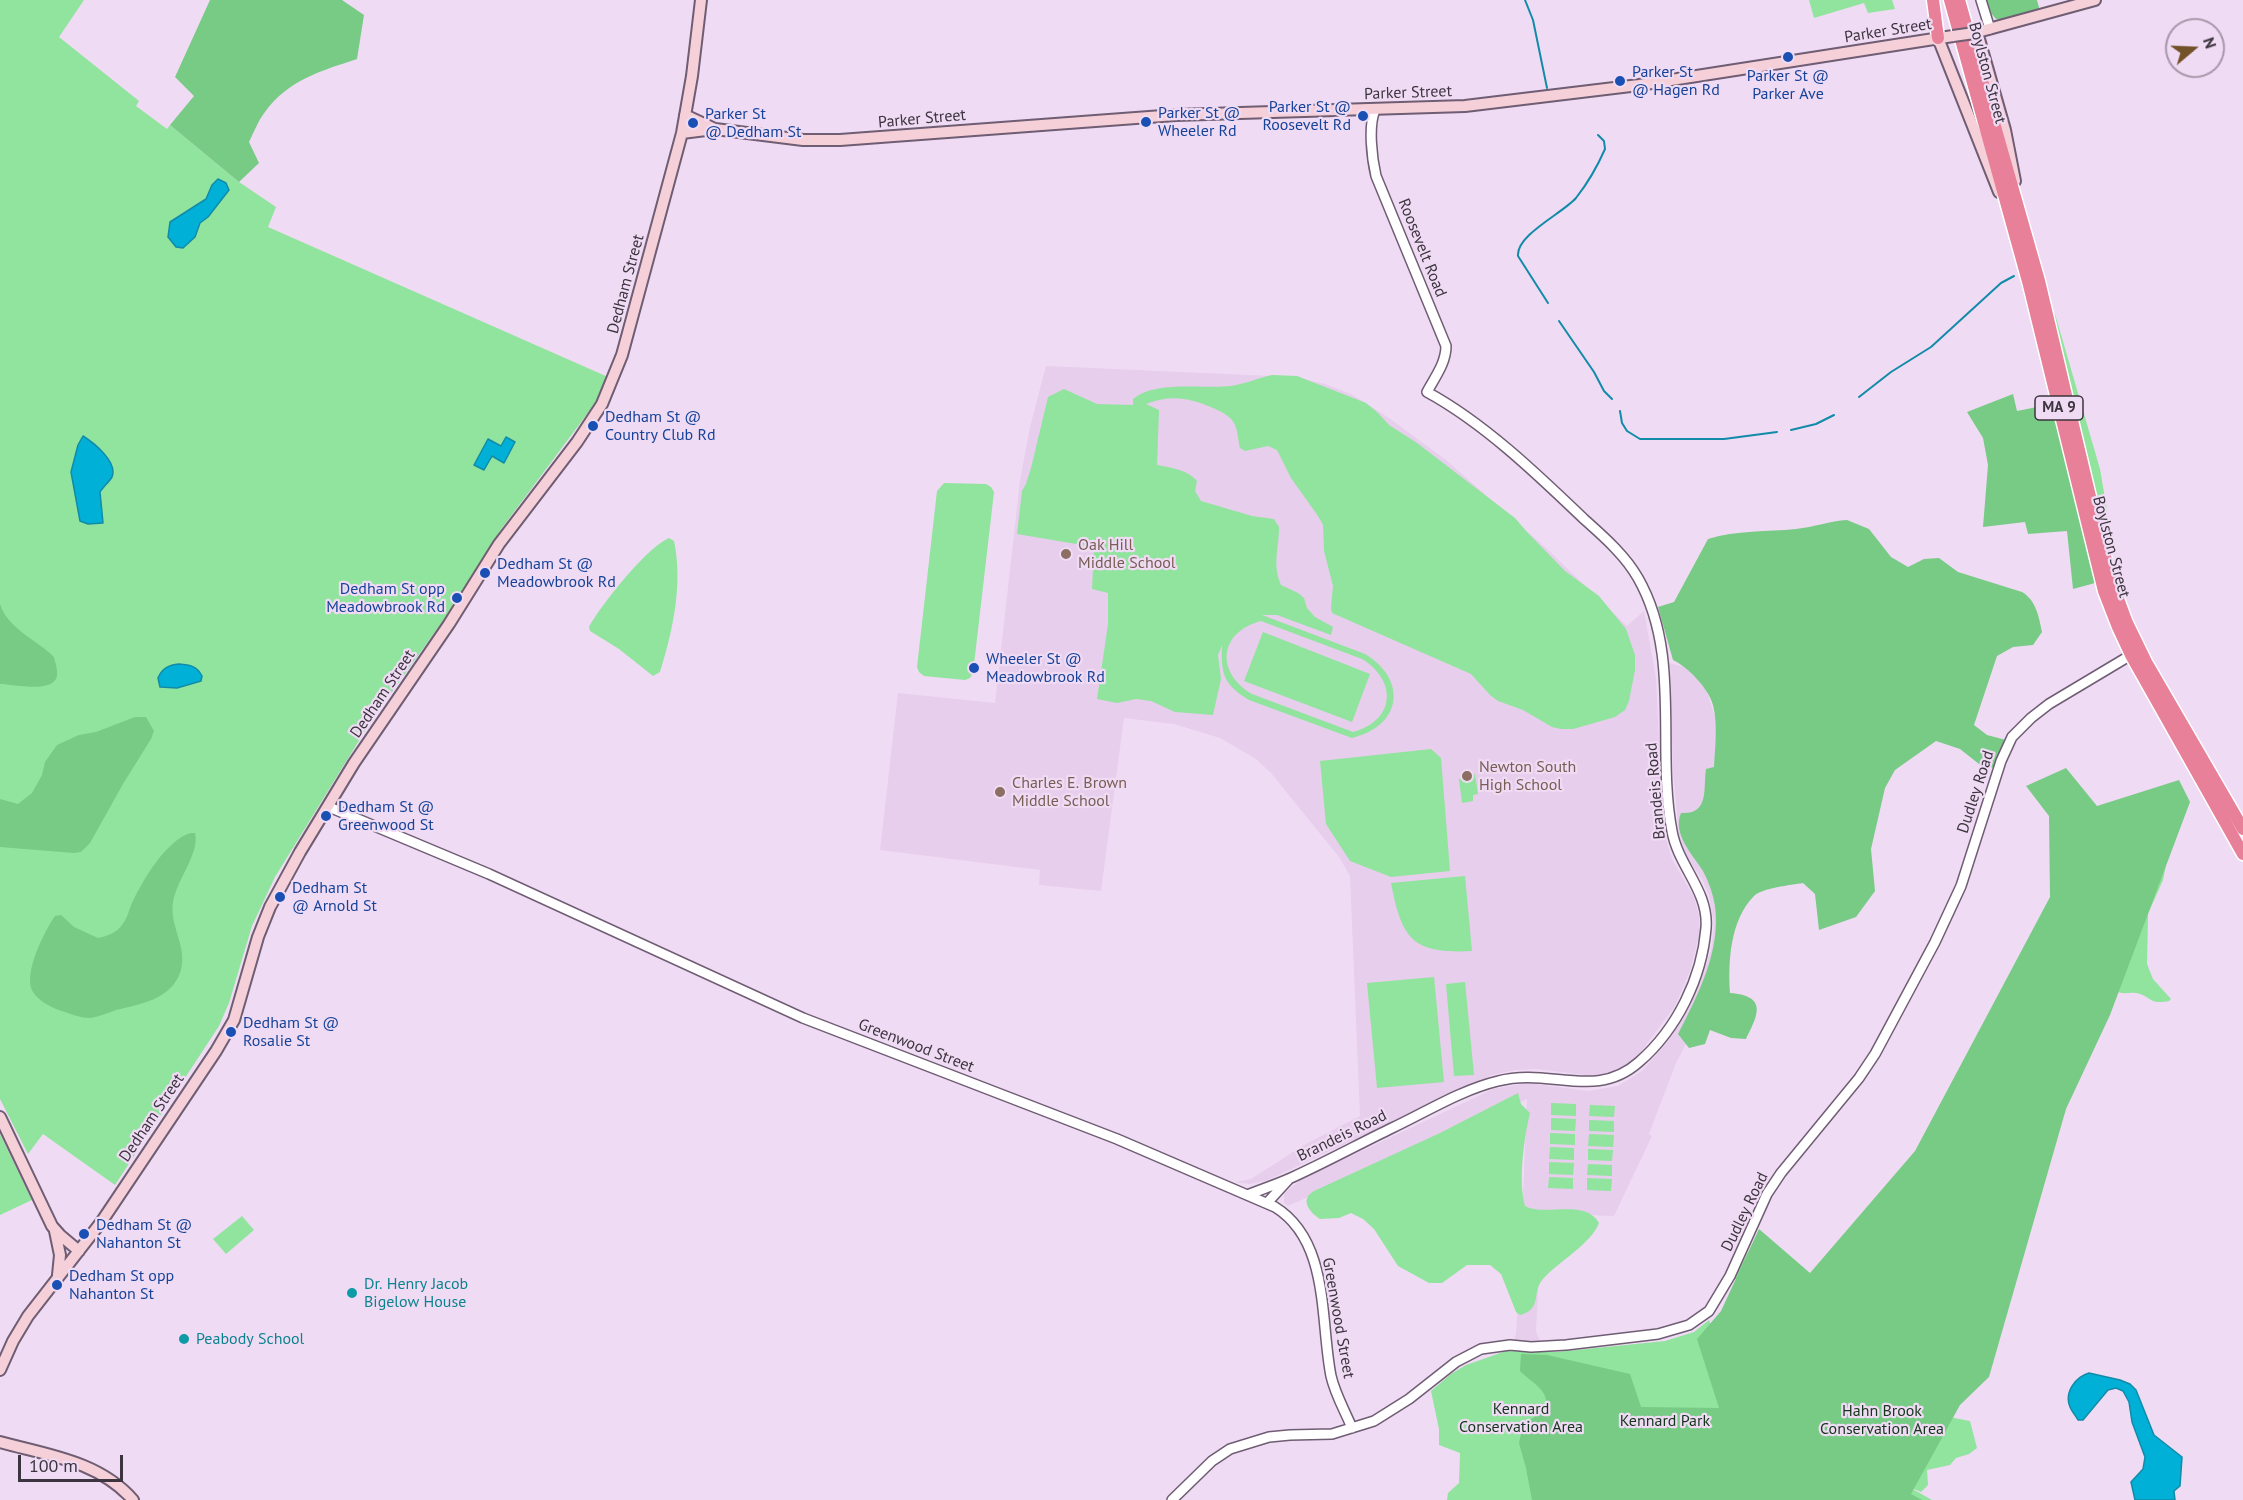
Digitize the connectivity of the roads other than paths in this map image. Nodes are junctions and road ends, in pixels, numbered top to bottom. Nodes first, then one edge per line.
1 (701, 0) edge
2 (1933, 0) edge
3 (1950, 0) edge
4 (1959, 0) edge
5 (1981, 0) edge
6 (2095, 0) edge
7 (1990, 29) junction
8 (1976, 32) junction
9 (1938, 38) junction
10 (1375, 110) junction
11 (685, 115) junction
12 (715, 129) junction
13 (681, 133) junction
14 (2017, 222) junction
15 (1427, 392) joint
16 (2132, 655) junction
17 (329, 807) junction
18 (2243, 829) edge
19 (2243, 854) edge
20 (0, 1117) edge
21 (1289, 1179) junction
22 (1247, 1196) junction
23 (1267, 1203) junction
24 (52, 1226) junction
25 (80, 1251) junction
26 (55, 1281) junction
27 (0, 1370) edge
28 (1352, 1428) junction
29 (0, 1434) edge
30 (5, 1443) edge
31 (133, 1500) edge
32 (1172, 1500) edge

1 - 11 main road, Dedham Street
2 - 9 highway
3 - 14 highway, Boylston Street / MA 9
4 - 14 highway, Boylston Street / MA 9
5 - 7 street, Boylston Street
6 - 7 main road, Parker Street
7 - 8 main road, Parker Street
8 - 9 main road, Parker Street, bridge
8 - 14 main road, Boylston Street
9 - 10 main road, Parker Street
9 - 14 main road, Boylston Street
10 - 12 main road, Parker Street
10 - 15 street, Roosevelt Road
11 - 12 main road, Parker Street
11 - 13 main road, Dedham Street
12 - 13 main road, Parker Street
13 - 17 main road, Dedham Street
14 - 16 highway, Boylston Street / MA 9
14 - 18 highway, Boylston Street / MA 9
15 - 21 street, Brandeis Road
16 - 19 highway, Boylston Street / MA 9
16 - 28 street, Dudley Road
17 - 22 street, Greenwood Street
17 - 25 main road, Dedham Street
20 - 24 main road
21 - 22 street, Brandeis Road
21 - 23 street, Brandeis Road
22 - 23 street, Greenwood Street
23 - 28 street, Greenwood Street
24 - 25 main road
24 - 26 main road
25 - 26 main road, Dedham Street
26 - 27 main road, Dedham Street
28 - 32 street, Dudley Road
29 - 30 main road
30 - 31 main road

